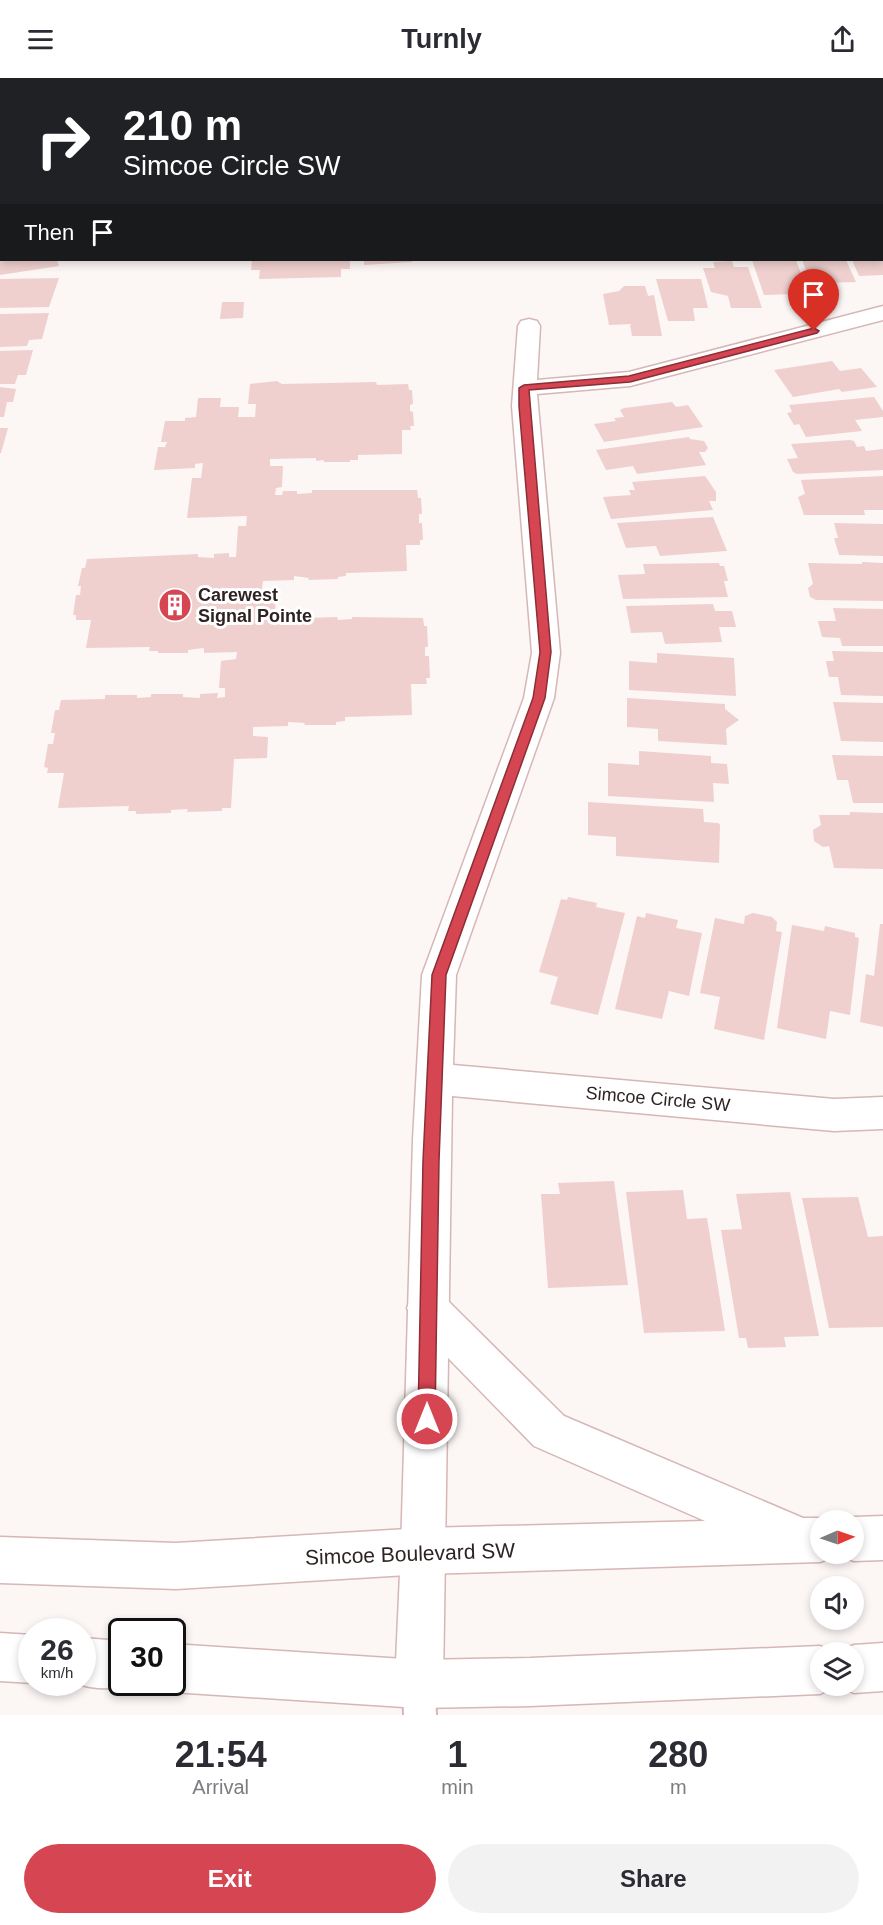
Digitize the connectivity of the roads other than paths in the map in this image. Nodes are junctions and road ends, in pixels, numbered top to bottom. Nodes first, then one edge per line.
1 (883, 313) edge
2 (529, 326) dead end
3 (524, 388) junction
4 (434, 1079) junction
5 (883, 1113) edge
6 (428, 1308) junction
7 (883, 1538) edge
8 (864, 1539) edge
9 (810, 1540) edge
10 (810, 1540) edge
11 (424, 1551) junction
12 (0, 1560) edge
13 (0, 1657) edge
14 (18, 1658) edge
15 (883, 1667) edge
16 (864, 1668) edge
17 (186, 1670) edge
18 (810, 1670) edge
19 (419, 1699) edge

1 - 3 street
2 - 3 street
3 - 4 street
4 - 5 street, Simcoe Circle SW
4 - 6 street
6 - 9 street
6 - 11 street
7 - 8 street
10 - 11 street, Simcoe Boulevard SW
11 - 12 street, Simcoe Boulevard SW
11 - 19 street
13 - 14 street
15 - 16 street
17 - 19 street
18 - 19 street

